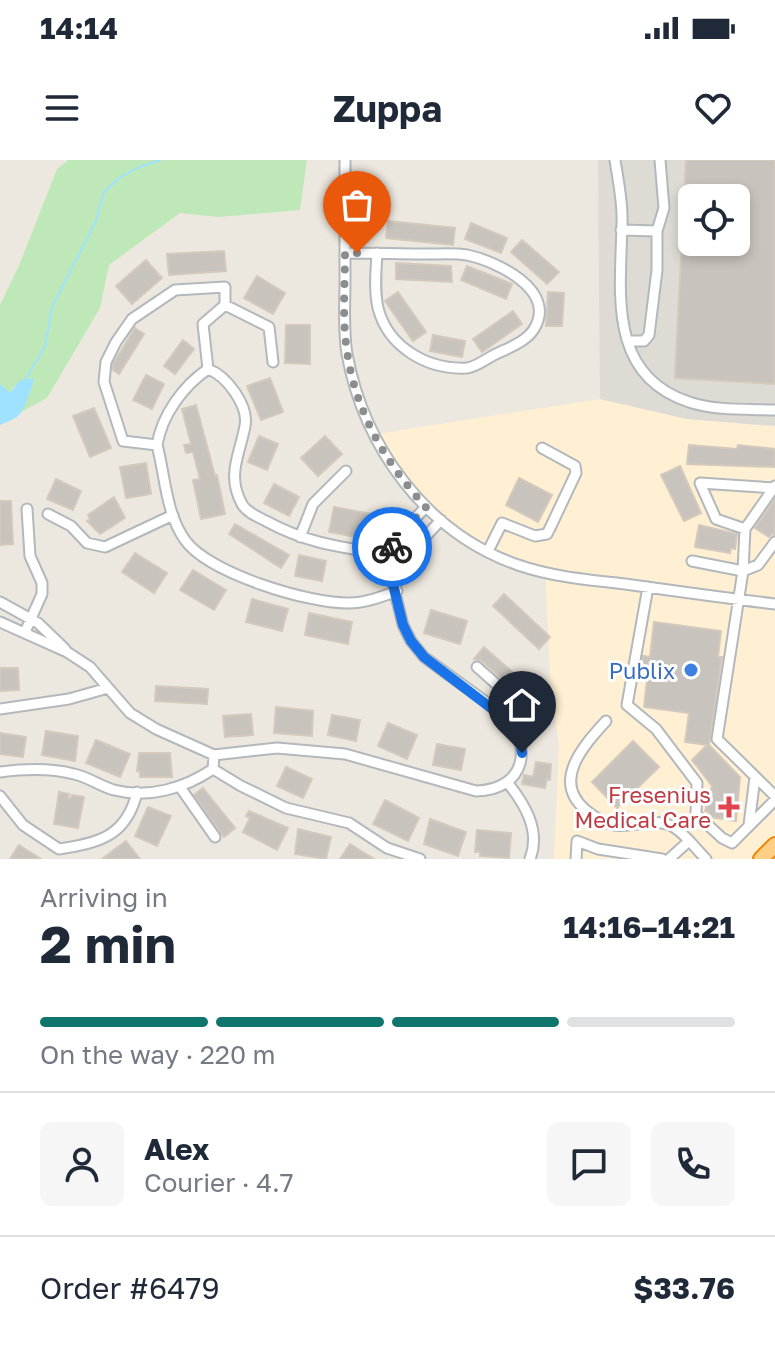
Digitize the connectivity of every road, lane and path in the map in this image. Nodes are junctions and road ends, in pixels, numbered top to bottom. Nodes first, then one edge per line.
1 (345, 160) edge
2 (615, 160) edge
3 (660, 160) edge
4 (621, 230) junction
5 (657, 231) junction
6 (345, 253) junction
7 (377, 253) junction
8 (225, 305) junction
9 (628, 341) junction
10 (273, 362) dead end
11 (208, 369) junction
12 (775, 410) edge
13 (157, 445) junction
14 (542, 448) dead end
15 (346, 471) dead end
16 (774, 487) edge
17 (426, 507) junction
18 (27, 509) dead end
19 (48, 514) dead end
20 (173, 515) junction
21 (441, 520) junction
22 (745, 529) junction
23 (300, 537) junction
24 (775, 542) edge
25 (488, 551) junction
26 (389, 555) junction
27 (408, 558) junction
28 (692, 561) dead end
29 (743, 571) junction
30 (648, 587) junction
31 (396, 588) junction
32 (739, 599) junction
33 (0, 602) edge
34 (775, 604) edge
35 (32, 619) junction
36 (0, 622) edge
37 (25, 632) junction
38 (67, 652) junction
39 (477, 667) dead end
40 (108, 688) junction
41 (0, 709) edge
42 (606, 721) dead end
43 (517, 731) junction
44 (214, 755) junction
45 (213, 769) junction
46 (0, 772) edge
47 (755, 777) junction
48 (507, 782) junction
49 (180, 787) junction
50 (137, 792) junction
51 (0, 796) edge
52 (775, 798) edge
53 (749, 826) junction
54 (215, 837) dead end
55 (689, 841) junction
56 (775, 845) edge
57 (613, 855) edge
58 (631, 857) edge
59 (420, 859) edge
60 (530, 859) edge
61 (576, 859) edge
62 (662, 859) edge
63 (669, 859) edge
64 (706, 859) edge
65 (761, 859) edge

1 - 6 street
2 - 4 street
3 - 5 street
4 - 5 street
4 - 9 street
5 - 9 street
6 - 7 street
6 - 17 street
7 - 7 street
8 - 10 street
8 - 11 street
8 - 13 street
9 - 12 street
11 - 13 street
11 - 23 street
13 - 20 street
14 - 25 street
15 - 23 street
16 - 22 street
16 - 22 street
17 - 21 street
17 - 26 street
18 - 35 street
19 - 20 street
20 - 31 street
21 - 25 street
21 - 27 street
22 - 29 street
23 - 26 street
24 - 29 street
25 - 30 street
26 - 27 street
26 - 31 street
27 - 31 street
28 - 29 street
29 - 32 street
30 - 32 street
30 - 53 street
31 - 43 street
32 - 34 street
32 - 47 street
33 - 35 street
35 - 37 street
35 - 38 street
36 - 37 street
37 - 38 street
38 - 40 street
39 - 43 street
40 - 41 street
40 - 44 street
42 - 55 street
43 - 48 street
44 - 45 street
44 - 48 street
45 - 49 street
45 - 59 street
46 - 50 street
47 - 52 street
47 - 53 street
48 - 60 street
49 - 50 street
49 - 54 street
50 - 51 street
52 - 53 street
55 - 63 street
55 - 64 street
56 - 65 highway
57 - 58 street
57 - 61 street
58 - 62 street

